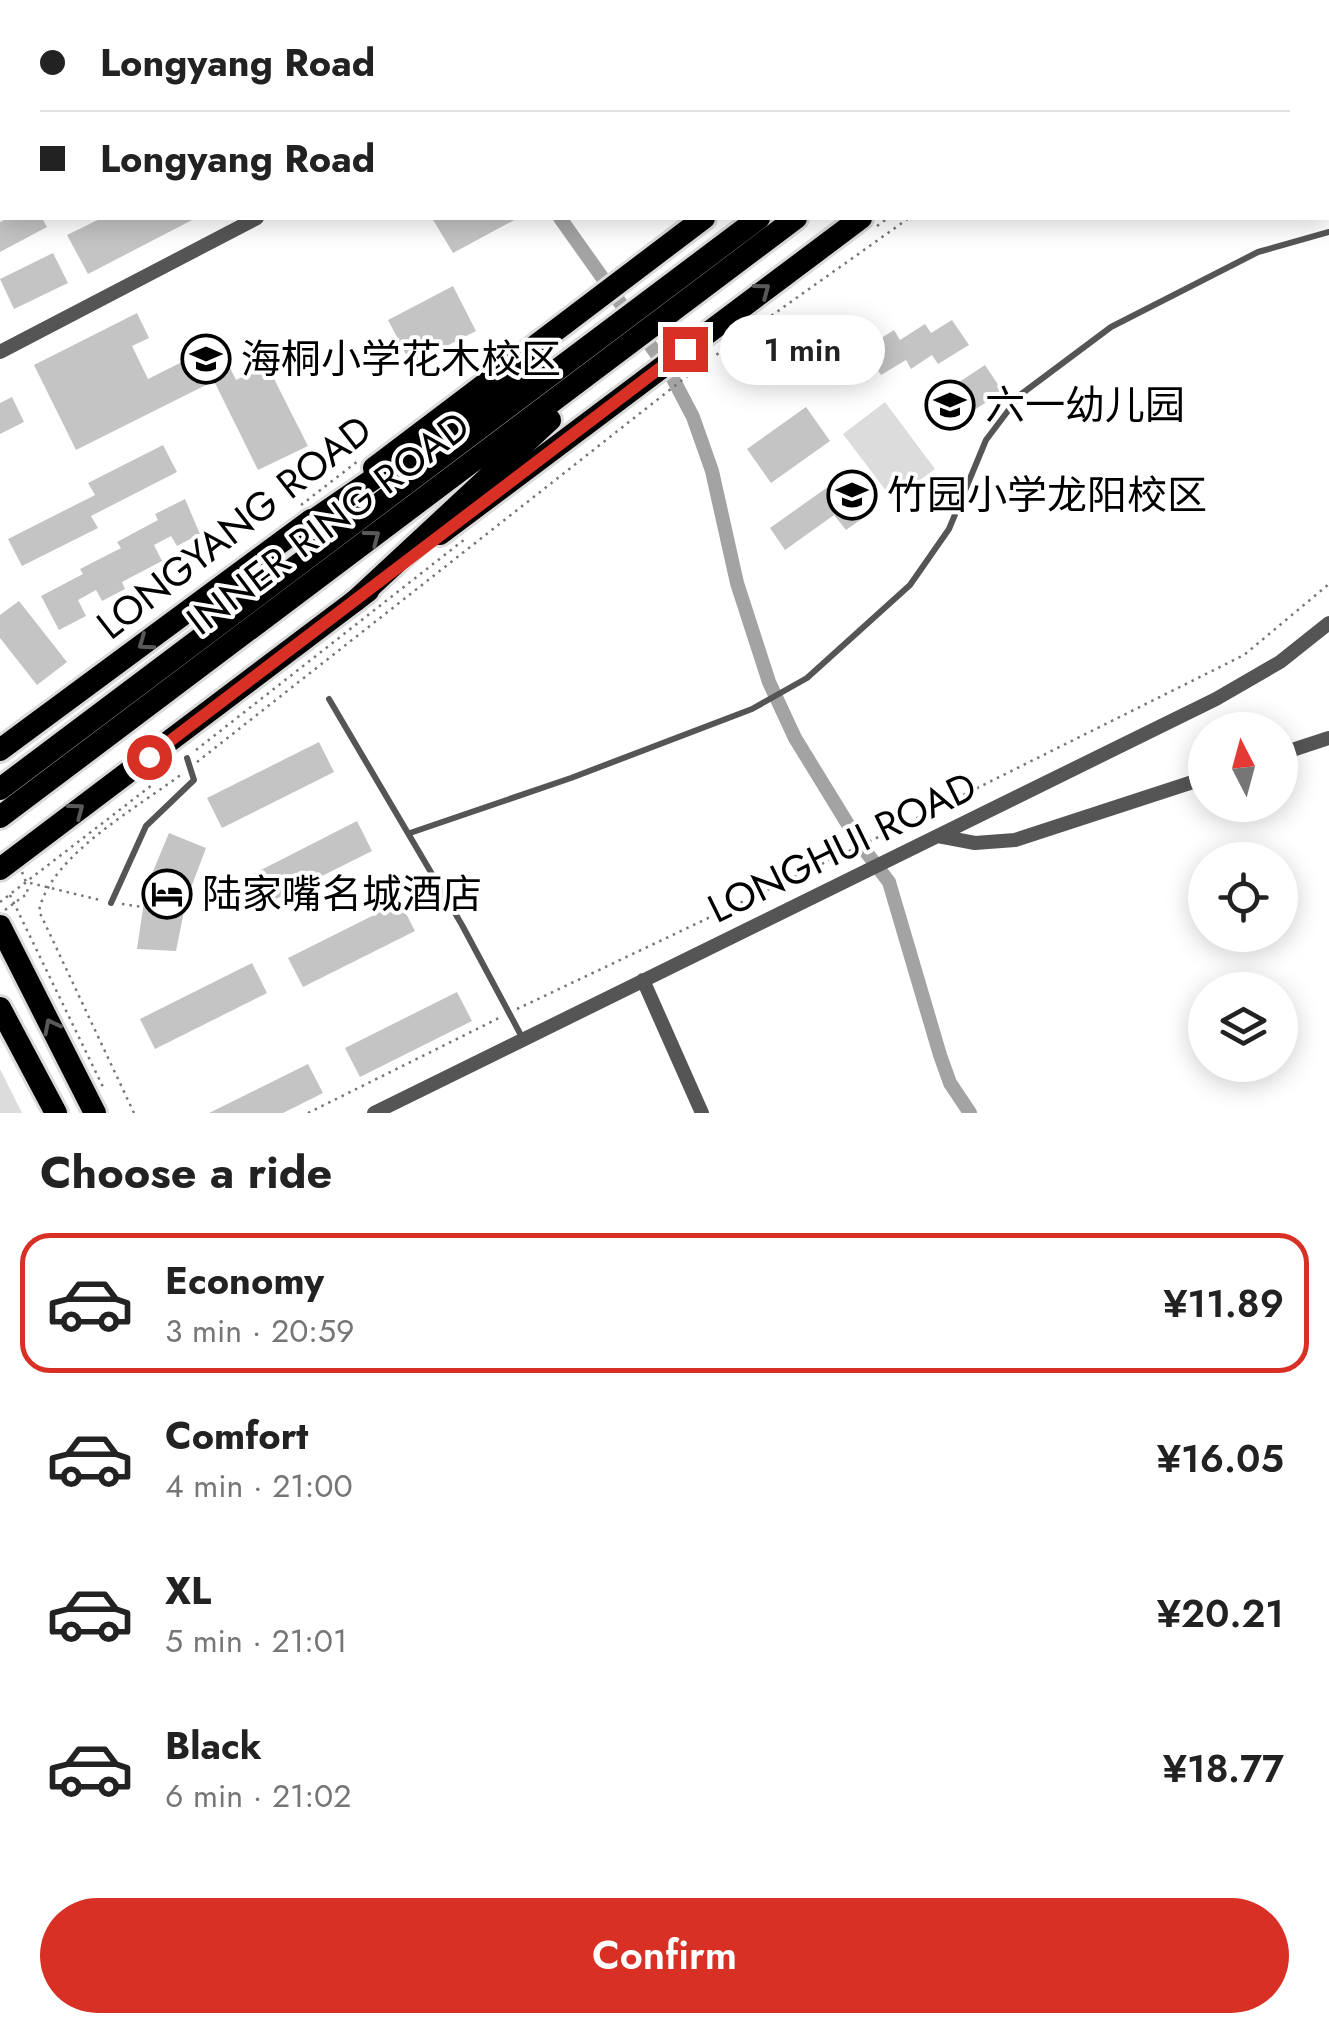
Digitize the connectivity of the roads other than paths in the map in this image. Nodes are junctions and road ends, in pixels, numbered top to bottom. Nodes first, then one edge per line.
1 (253, 220) edge
2 (701, 220) edge
3 (757, 220) edge
4 (793, 220) edge
5 (858, 220) edge
6 (1329, 232) edge
7 (656, 311) junction
8 (606, 336) junction
9 (0, 352) edge
10 (288, 586) junction
11 (355, 602) junction
12 (1329, 624) edge
13 (329, 699) dead end
14 (1329, 738) edge
15 (1298, 748) edge
16 (0, 750) edge
17 (187, 758) road end
18 (1188, 784) edge
19 (0, 790) edge
20 (0, 817) edge
21 (410, 834) junction
22 (938, 836) junction
23 (7, 863) edge
24 (111, 902) road end
25 (0, 926) edge
26 (644, 980) junction
27 (0, 1008) edge
28 (523, 1040) junction
29 (101, 1106) edge
30 (56, 1113) edge
31 (374, 1113) edge
32 (702, 1113) edge

1 - 9 street
2 - 8 main road
3 - 7 main road, INNER RING ROAD
4 - 7 main road, INNER RING ROAD
11 -> 5 main road
6 - 21 lane
7 - 8 main road, INNER RING ROAD
8 - 10 main road, INNER RING ROAD
8 - 11 main road
8 -> 16 main road, LONGYANG ROAD
10 - 19 main road, INNER RING ROAD
10 - 20 main road, INNER RING ROAD
23 -> 11 main road
12 - 22 street, LONGHUI ROAD
13 - 21 lane
14 - 15 street
17 - 24 lane
18 - 22 street
21 - 28 lane
22 - 26 street, LONGHUI ROAD
29 -> 25 main road
26 - 28 street, LONGHUI ROAD
26 - 32 street
27 - 30 main road
28 - 31 street, LONGHUI ROAD

